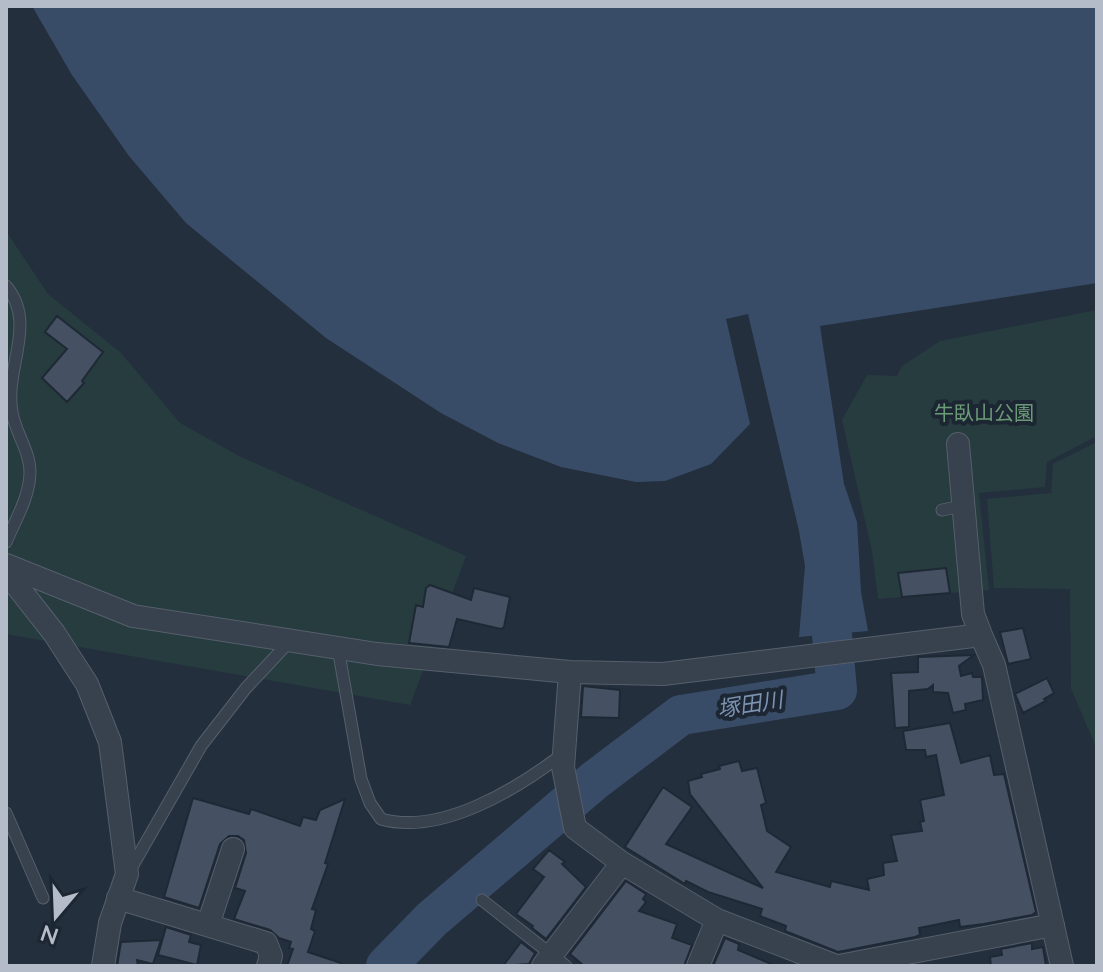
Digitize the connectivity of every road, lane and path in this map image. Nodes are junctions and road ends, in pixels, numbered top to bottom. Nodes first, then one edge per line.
1 (6, 286) edge
2 (965, 443) dead end
3 (6, 542) edge
4 (6, 565) edge
5 (6, 572) edge
6 (981, 635) junction
7 (290, 640) junction
8 (338, 648) junction
9 (570, 672) junction
10 (564, 760) junction
11 (6, 813) edge
12 (233, 849) dead end
13 (622, 863) junction
14 (127, 874) junction
15 (43, 898) dead end
16 (118, 898) junction
17 (482, 900) dead end
18 (717, 920) junction
19 (208, 925) junction
20 (1053, 925) junction
21 (554, 962) edge
22 (103, 966) edge
23 (268, 966) edge
24 (698, 966) edge
25 (838, 966) edge
26 (1062, 966) edge

1 - 3 lane
2 - 6 street
4 - 7 street
5 - 14 street
6 - 9 street
6 - 20 street
7 - 8 street
7 - 14 lane
8 - 9 street
8 - 10 lane
9 - 10 street
10 - 13 street
11 - 15 lane
12 - 19 street
13 - 18 street
13 - 21 street
14 - 16 street
16 - 19 street
16 - 22 street
17 - 21 lane
18 - 24 street
18 - 25 street
19 - 23 street
20 - 25 street
20 - 26 street

